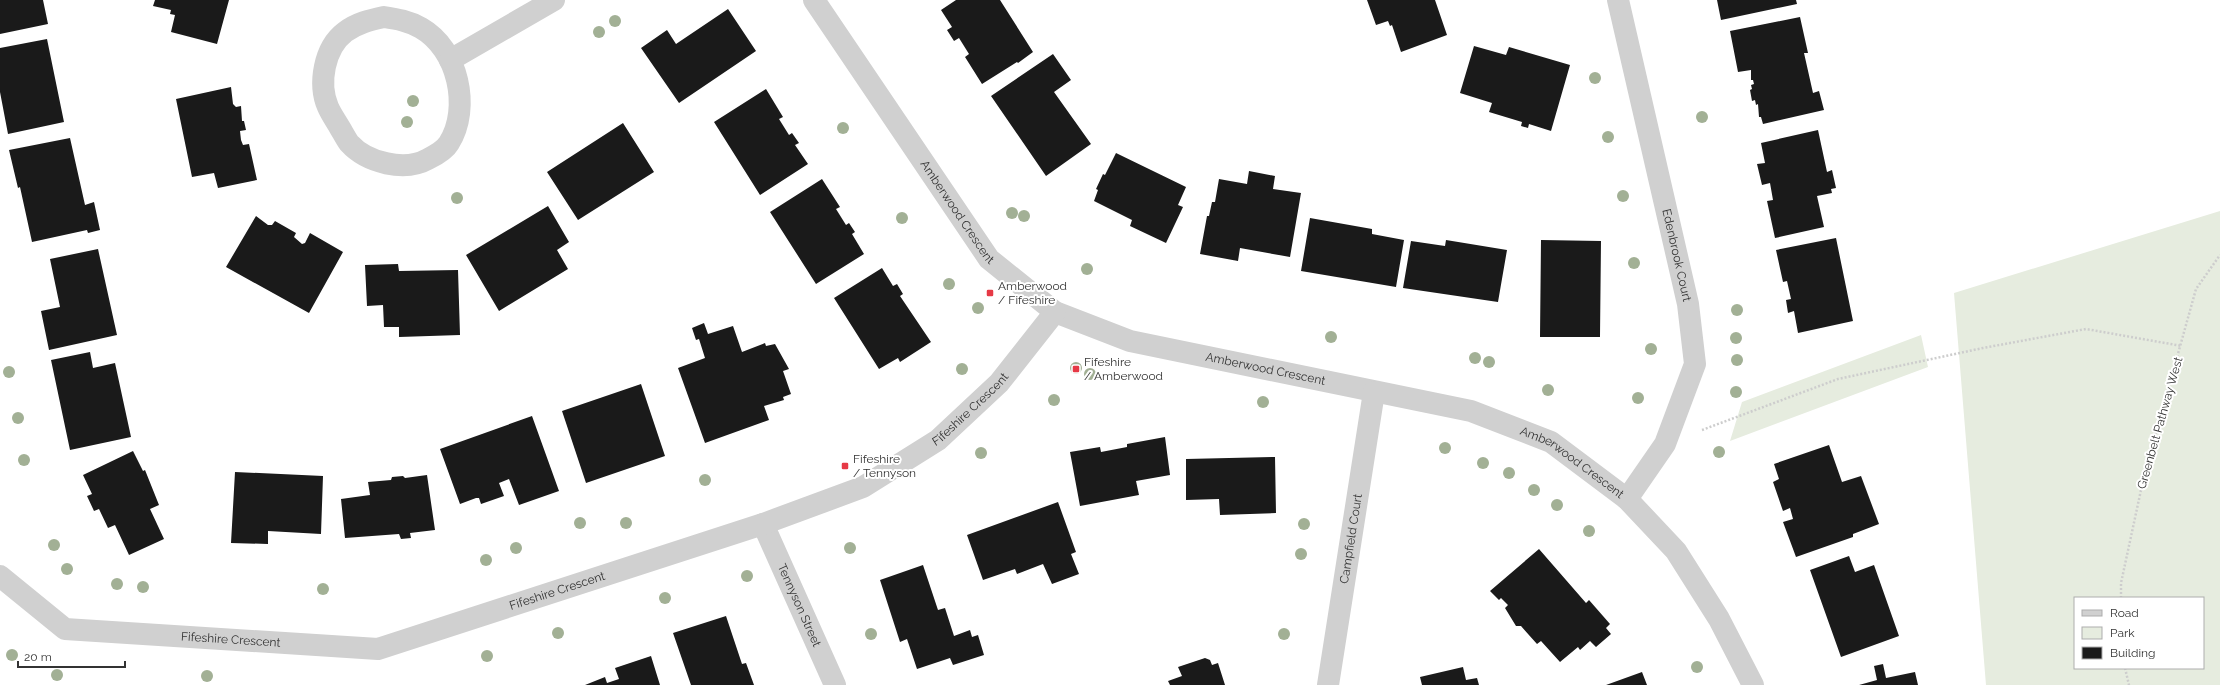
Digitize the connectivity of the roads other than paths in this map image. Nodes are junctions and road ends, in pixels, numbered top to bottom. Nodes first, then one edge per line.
1 (554, 0) edge
2 (814, 0) edge
3 (1618, 0) edge
4 (450, 60) junction
5 (1055, 312) junction
6 (1374, 392) junction
7 (1627, 499) junction
8 (763, 524) junction
9 (0, 576) edge
10 (835, 685) edge
11 (1328, 685) edge
12 (1753, 685) edge

1 - 4 street
2 - 5 street, Amberwood Crescent
3 - 7 street, Edenbrook Court
4 - 4 street
5 - 6 street, Amberwood Crescent
5 - 8 street, Fifeshire Crescent
6 - 7 street, Amberwood Crescent
6 - 11 street, Campfield Court
7 - 12 street, Amberwood Crescent
8 - 9 street, Fifeshire Crescent
8 - 10 street, Tennyson Street

